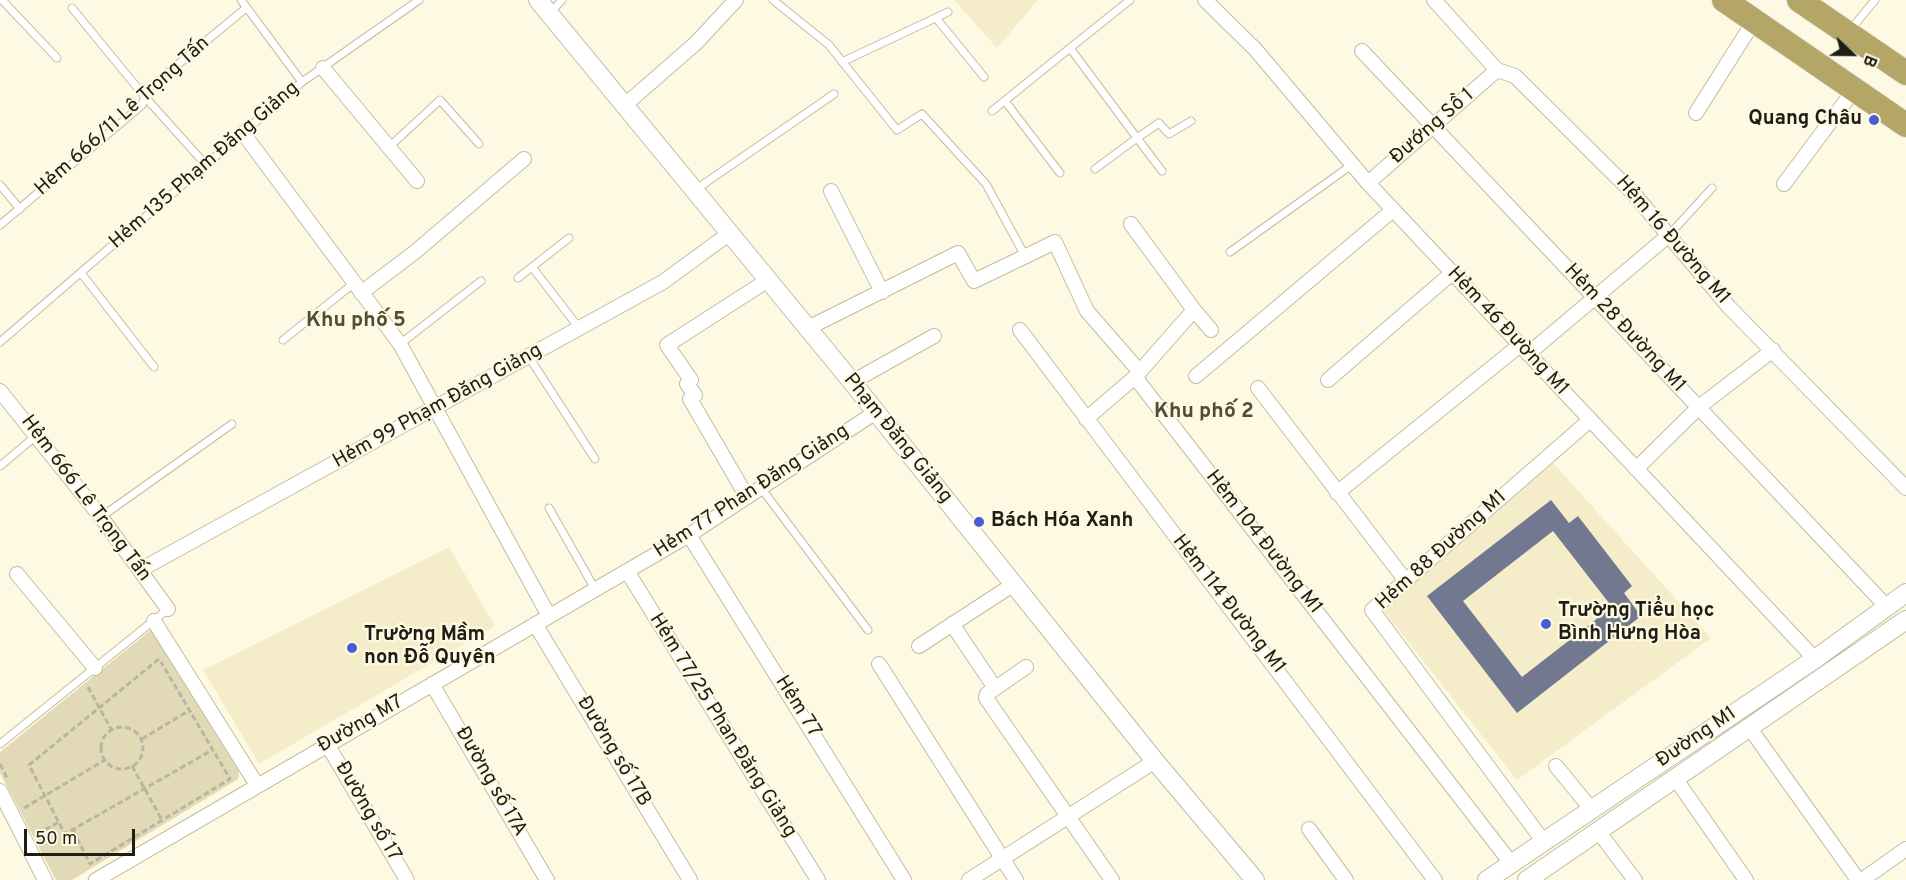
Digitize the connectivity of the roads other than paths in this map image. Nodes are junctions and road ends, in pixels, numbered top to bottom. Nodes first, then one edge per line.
1 (2, 0) edge
2 (241, 0) edge
3 (418, 0) edge
4 (562, 0) edge
5 (736, 0) edge
6 (773, 0) edge
7 (1130, 0) edge
8 (1205, 0) edge
9 (1434, 0) edge
10 (1724, 0) edge
11 (1799, 0) edge
12 (1821, 0) edge
13 (1875, 0) edge
14 (544, 7) edge
15 (72, 8) dead end
16 (246, 8) junction
17 (1750, 10) edge
18 (948, 12) dead end
19 (936, 18) junction
20 (1856, 23) junction
21 (1070, 48) junction
22 (1362, 51) dead end
23 (1906, 57) edge
24 (57, 58) dead end
25 (842, 62) junction
26 (323, 68) junction
27 (1497, 70) junction
28 (1906, 73) edge
29 (984, 77) dead end
30 (302, 82) junction
31 (1854, 90) junction
32 (834, 94) dead end
33 (145, 97) junction
34 (1005, 101) junction
35 (625, 105) junction
36 (1906, 108) edge
37 (992, 111) dead end
38 (1696, 113) dead end
39 (1191, 121) dead end
40 (1906, 125) edge
41 (1433, 127) junction
42 (243, 133) junction
43 (1137, 138) junction
44 (479, 144) dead end
45 (389, 147) junction
46 (524, 159) dead end
47 (1353, 164) junction
48 (206, 165) junction
49 (1095, 169) dead end
50 (1162, 171) dead end
51 (1060, 173) dead end
52 (417, 181) dead end
53 (1368, 183) junction
54 (1784, 184) dead end
55 (0, 185) edge
56 (1712, 188) dead end
57 (695, 190) junction
58 (831, 191) dead end
59 (20, 209) junction
60 (1393, 210) junction
61 (1131, 224) dead end
62 (0, 225) edge
63 (730, 233) junction
64 (1669, 235) junction
65 (569, 238) dead end
66 (1230, 252) dead end
67 (1026, 258) junction
68 (532, 267) junction
69 (81, 273) junction
70 (1452, 273) junction
71 (518, 278) dead end
72 (768, 280) junction
73 (481, 281) dead end
74 (357, 288) junction
75 (882, 292) junction
76 (1594, 297) junction
77 (1194, 310) junction
78 (579, 328) junction
79 (808, 328) junction
80 (1020, 330) dead end
81 (1211, 330) dead end
82 (934, 336) dead end
83 (283, 340) dead end
84 (0, 342) edge
85 (400, 344) junction
86 (1524, 349) junction
87 (1773, 350) junction
88 (529, 357) junction
89 (154, 367) dead end
90 (1138, 375) junction
91 (1196, 376) dead end
92 (1328, 380) dead end
93 (852, 382) junction
94 (1258, 388) dead end
95 (0, 391) edge
96 (1699, 407) junction
97 (435, 408) junction
98 (876, 412) junction
99 (1086, 419) junction
100 (1590, 420) junction
101 (232, 424) dead end
102 (37, 435) junction
103 (595, 459) dead end
104 (0, 466) edge
105 (1636, 469) junction
106 (761, 488) junction
107 (1906, 488) edge
108 (1337, 494) junction
109 (747, 497) junction
110 (549, 508) dead end
111 (101, 517) junction
112 (689, 535) junction
113 (140, 570) junction
114 (627, 571) junction
115 (17, 574) dead end
116 (1406, 581) junction
117 (1014, 584) junction
118 (595, 590) junction
119 (1906, 593) edge
120 (1887, 607) junction
121 (168, 609) joint
122 (549, 616) junction
123 (154, 621) junction
124 (1904, 621) edge
125 (535, 624) junction
126 (952, 624) junction
127 (868, 630) dead end
128 (919, 646) dead end
129 (1815, 659) junction
130 (879, 664) dead end
131 (1026, 667) dead end
132 (95, 673) junction
133 (432, 684) junction
134 (995, 688) junction
135 (1749, 727) junction
136 (0, 744) edge
137 (327, 744) junction
138 (1155, 761) junction
139 (1556, 766) dead end
140 (1675, 778) junction
141 (257, 785) junction
142 (0, 790) edge
143 (1592, 810) junction
144 (1068, 817) junction
145 (1309, 829) dead end
146 (1598, 831) junction
147 (1544, 842) junction
148 (1906, 849) edge
149 (1003, 858) junction
150 (1511, 863) junction
151 (45, 880) edge
152 (96, 880) edge
153 (407, 880) edge
154 (547, 880) edge
155 (690, 880) edge
156 (818, 880) edge
157 (904, 880) edge
158 (969, 880) edge
159 (1016, 880) edge
160 (1112, 880) edge
161 (1256, 880) edge
162 (1346, 880) edge
163 (1435, 880) edge
164 (1486, 880) edge
165 (1527, 880) edge
166 (1635, 880) edge
167 (1746, 880) edge
168 (1857, 880) edge
169 (1862, 880) edge

1 - 24 lane
2 - 16 lane
3 - 26 lane, Hẻm 135 Phạm Đăng Giảng
4 - 14 lane
5 - 35 street
6 - 25 lane
7 - 21 lane
8 - 47 street, Hẻm 46 Đường M1
9 - 27 street, Hẻm 16 Đường M1
10 - 17 highway
11 - 28 highway
12 - 20 highway
13 - 20 lane
14 - 35 street, Phạm Đăng Giảng
15 - 33 lane
16 - 30 lane
16 - 33 lane, Hẻm 666/11 Lê Trọng Tấn
17 - 31 highway
17 - 36 highway
17 - 38 street
18 - 19 lane
19 - 25 lane
19 - 29 lane
20 - 23 highway
21 - 34 lane
21 - 43 lane
22 - 41 street, Hẻm 28 Đường M1
25 - 67 lane
26 - 30 lane, Hẻm 135 Phạm Đăng Giảng
26 - 45 street
27 - 41 street, Đướng Sồ 1
27 - 64 street, Hẻm 16 Đường M1
30 - 42 lane, Hẻm 135 Phạm Đăng Giảng
31 - 40 highway
31 - 54 street
32 - 57 lane
33 - 48 lane
33 - 59 lane, Hẻm 666/11 Lê Trọng Tấn
34 - 37 lane
34 - 51 lane
35 - 57 street, Phạm Đăng Giảng
39 - 43 lane
41 - 53 street, Đướng Sồ 1
41 - 76 street, Hẻm 28 Đường M1
42 - 48 lane, Hẻm 135 Phạm Đăng Giảng
42 - 74 street
43 - 49 lane
43 - 50 lane
44 - 45 lane
45 - 52 street
46 - 74 street
47 - 53 street, Hẻm 46 Đường M1
47 - 66 lane
48 - 69 lane, Hẻm 135 Phạm Đăng Giảng
53 - 60 street, Hẻm 46 Đường M1
55 - 59 lane
56 - 64 lane
57 - 63 street, Phạm Đăng Giảng
58 - 75 street
59 - 62 lane, Hẻm 666/11 Lê Trọng Tấn
60 - 70 street, Hẻm 46 Đường M1
60 - 91 street
61 - 77 street
63 - 72 street, Phạm Đăng Giảng
63 - 78 street, Hẻm 99 Phạm Đăng Giảng
64 - 76 street
64 - 87 street, Hẻm 16 Đường M1
65 - 68 lane
67 - 75 street
67 - 90 street, Hẻm 104 Đường M1
68 - 71 lane
68 - 78 lane
69 - 84 lane, Hẻm 135 Phạm Đăng Giảng
69 - 89 lane
70 - 86 street, Hẻm 46 Đường M1
70 - 92 street
72 - 79 street, Phạm Đăng Giảng
72 - 109 street
73 - 85 lane
74 - 83 lane
74 - 85 street
75 - 79 street
76 - 86 street
76 - 96 street, Hẻm 28 Đường M1
77 - 81 street
77 - 90 street
78 - 88 street, Hẻm 99 Phạm Đăng Giảng
79 - 93 street, Phạm Đăng Giảng
80 - 99 street, Hẻm 114 Đường M1
82 - 93 street
85 - 97 street
86 - 100 street, Hẻm 46 Đường M1
86 - 108 street
87 - 96 street
87 - 107 street, Hẻm 16 Đường M1
88 - 97 street, Hẻm 99 Phạm Đăng Giảng
88 - 103 lane
90 - 99 street
90 - 150 street, Hẻm 104 Đường M1
93 - 98 street, Phạm Đăng Giảng
94 - 108 street
95 - 102 street, Hẻm 666 Lê Trọng Tấn
96 - 105 street
96 - 120 street, Hẻm 28 Đường M1
97 - 113 street, Hẻm 99 Phạm Đăng Giảng
97 - 122 street
98 - 106 street, Hẻm 77 Phan Đăng Giảng
98 - 117 street, Phạm Đăng Giảng
99 - 163 street, Hẻm 114 Đường M1
100 - 105 street, Hẻm 46 Đường M1
100 - 116 street, Hẻm 88 Đường M1
101 - 111 lane
102 - 104 lane
102 - 111 street, Hẻm 666 Lê Trọng Tấn
105 - 129 street, Hẻm 46 Đường M1
106 - 109 street, Hẻm 77 Phan Đăng Giảng
106 - 127 lane
108 - 116 street
109 - 112 street, Hẻm 77 Phan Đăng Giảng
110 - 118 lane
111 - 113 street, Hẻm 666 Lê Trọng Tấn
112 - 114 street, Hẻm 77 Phan Đăng Giảng
112 - 157 street, Hẻm 77
113 - 121 street, Hẻm 666 Lê Trọng Tấn
114 - 118 street, Đường M7
114 - 156 street, Hẻm 77/25 Phan Đăng Giảng
115 - 132 street
116 - 147 street, Hẻm 88 Đường M1
117 - 126 street
117 - 138 street, Phạm Đăng Giảng
118 - 122 street, Đường M7
119 - 120 street, Đường M1
120 - 124 street
120 - 129 street, Đường M1
121 - 123 lane
122 - 125 street, Đường M7
123 - 132 lane
123 - 141 street
124 - 135 street, Đường M1
125 - 133 street, Đường M7
125 - 155 street, Đường số 17B
126 - 128 street
126 - 134 street
129 - 143 street, Đường M1
130 - 149 street
131 - 134 street
132 - 136 lane
133 - 137 street, Đường M7
133 - 154 street, Đường số 17A
134 - 144 street
135 - 140 street, Đường M1
135 - 168 street
137 - 141 street, Đường M7
137 - 153 street, Đường số 17
138 - 144 street
138 - 161 street, Phạm Đăng Giảng
139 - 143 street
140 - 146 street, Đường M1
140 - 167 street
141 - 152 street, Đường M7
142 - 151 street
143 - 147 street, Đường M1
144 - 149 street
144 - 160 street
145 - 162 street
146 - 165 street, Đường M1
146 - 166 street
147 - 150 street, Đường M1
148 - 169 street
149 - 158 street
149 - 159 street
150 - 164 street, Đường M1

